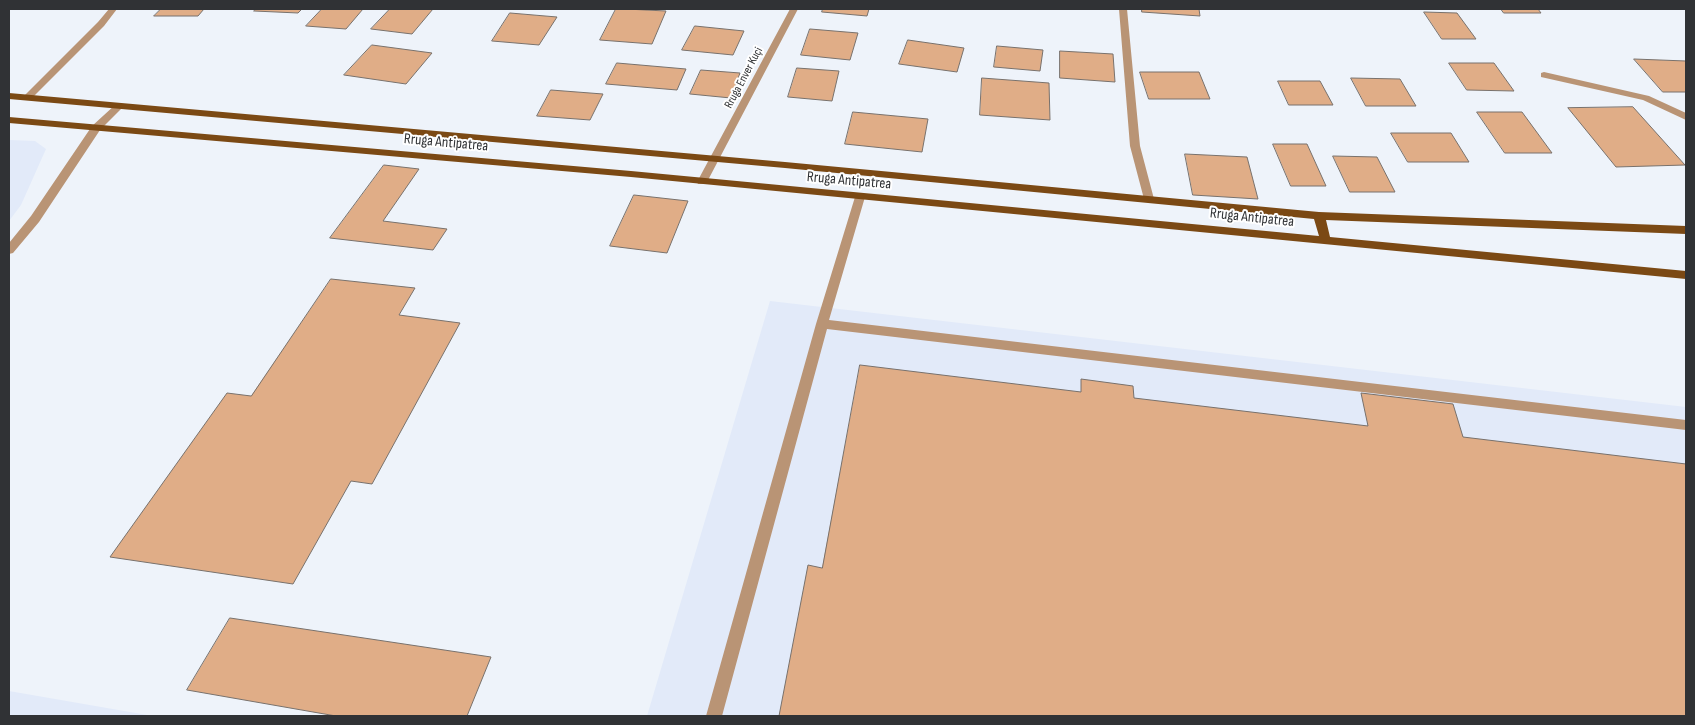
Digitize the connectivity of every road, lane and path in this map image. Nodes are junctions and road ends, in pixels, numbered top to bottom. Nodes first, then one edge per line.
1 (113, 9) edge
2 (794, 9) edge
3 (1123, 9) edge
4 (1544, 75) dead end
5 (9, 96) edge
6 (27, 98) junction
7 (118, 107) junction
8 (1686, 117) edge
9 (9, 120) edge
10 (96, 128) junction
11 (391, 142) junction
12 (713, 158) junction
13 (702, 182) junction
14 (860, 197) junction
15 (1149, 199) junction
16 (1319, 216) junction
17 (1686, 230) edge
18 (1326, 240) junction
19 (9, 250) edge
20 (1686, 275) edge
21 (822, 324) junction
22 (1686, 425) edge
23 (714, 716) edge

1 - 6 street
2 - 12 street, Rruga Enver Kuçi
3 - 15 street
4 - 8 street
5 - 6 main road, Rruga Antipatrea
6 - 7 main road, Rruga Antipatrea
7 - 10 street
7 - 11 main road, Rruga Antipatrea
9 - 10 main road, Rruga Antipatrea
10 - 11 main road, Rruga Antipatrea
10 - 19 street
11 - 12 main road, Rruga Antipatrea
11 - 13 main road, Rruga Antipatrea
12 - 13 street, Rruga Enver Kuçi
12 - 15 main road, Rruga Antipatrea
13 - 14 main road, Rruga Antipatrea
14 - 18 main road, Rruga Antipatrea
14 - 21 street
15 - 16 main road, Rruga Antipatrea
16 - 17 main road, Rruga Antipatrea
16 - 18 main road
18 - 20 main road, Rruga Antipatrea
21 - 22 street
21 - 23 street

